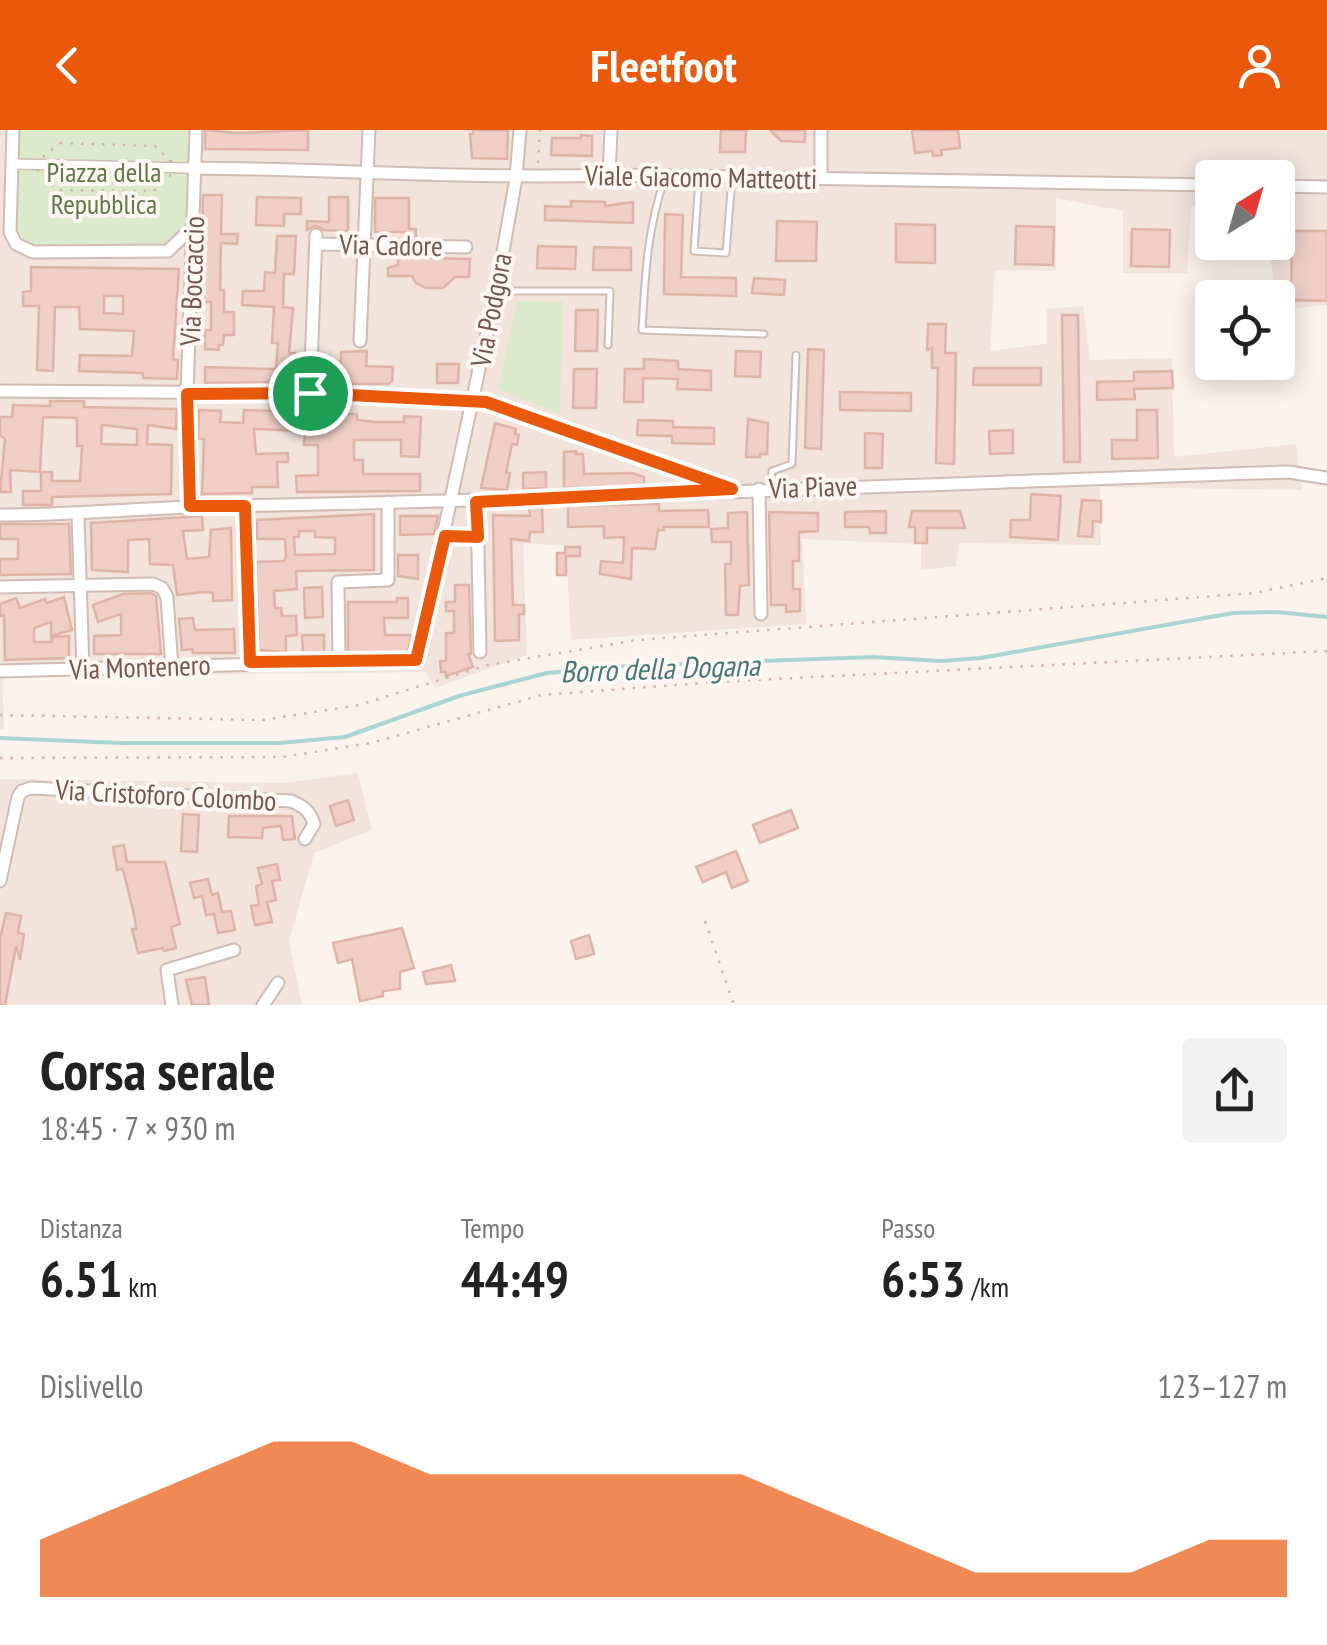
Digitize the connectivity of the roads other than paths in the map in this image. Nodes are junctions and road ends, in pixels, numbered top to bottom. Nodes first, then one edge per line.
1 (13, 130) edge
2 (196, 130) edge
3 (369, 130) edge
4 (520, 130) edge
5 (611, 130) edge
6 (821, 130) edge
7 (8, 164) edge
8 (193, 168) junction
9 (367, 170) junction
10 (610, 174) junction
11 (666, 176) junction
12 (699, 176) junction
13 (732, 177) junction
14 (516, 178) junction
15 (820, 178) junction
16 (1195, 182) edge
17 (1295, 186) edge
18 (1327, 186) edge
19 (194, 226) junction
20 (364, 245) junction
21 (466, 247) dead end
22 (496, 291) junction
23 (764, 334) dead end
24 (360, 341) dead end
25 (608, 346) dead end
26 (796, 355) dead end
27 (0, 391) edge
28 (310, 393) junction
29 (187, 394) junction
30 (472, 402) junction
31 (1327, 478) edge
32 (732, 489) junction
33 (766, 489) junction
34 (388, 502) junction
35 (453, 502) junction
36 (476, 502) junction
37 (190, 506) junction
38 (245, 506) junction
39 (0, 516) edge
40 (78, 516) junction
41 (445, 536) junction
42 (478, 537) junction
43 (80, 585) junction
44 (0, 586) edge
45 (760, 614) dead end
46 (480, 652) dead end
47 (250, 662) junction
48 (339, 662) junction
49 (172, 668) junction
50 (83, 670) junction
51 (0, 671) edge
52 (305, 839) dead end
53 (0, 882) edge
54 (234, 950) dead end
55 (278, 983) dead end
56 (172, 1005) edge
57 (264, 1005) edge

1 - 7 street
2 - 8 street, Via Boccaccio
3 - 9 street
4 - 14 street, Via Podgora
5 - 10 street
6 - 15 street
7 - 8 street
7 - 19 street
8 - 9 street, Viale Giacomo Matteotti
8 - 19 street, Via Boccaccio
9 - 14 street, Viale Giacomo Matteotti
9 - 20 street
10 - 11 street, Viale Giacomo Matteotti
10 - 14 street, Viale Giacomo Matteotti
11 - 12 street, Viale Giacomo Matteotti
11 - 23 lane
12 - 13 street, Viale Giacomo Matteotti
12 - 13 lane
13 - 15 street, Viale Giacomo Matteotti
14 - 22 street, Via Podgora
15 - 16 street, Viale Giacomo Matteotti
17 - 18 street
19 - 29 street, Via Boccaccio
20 - 21 street, Via Cadore
20 - 24 street
20 - 28 street, Via Cadore
22 - 25 lane
22 - 30 street, Via Podgora
26 - 33 lane
27 - 29 street
28 - 29 street
28 - 30 street
29 - 37 street, Via Boccaccio
30 - 32 street
30 - 35 street, Via Podgora
31 - 33 street, Via Piave
32 - 33 street, Via Piave
32 - 36 street, Via Piave
33 - 45 street
34 - 35 street, Via Piave
34 - 38 street, Via Piave
34 - 48 street
35 - 36 street, Via Piave
35 - 41 street, Via Montenero
36 - 42 street
37 - 38 street, Via Piave
37 - 40 street, Via Piave
38 - 47 street
39 - 40 street, Via Piave
40 - 43 street
41 - 42 street
41 - 48 street, Via Montenero
42 - 46 street
43 - 44 street
43 - 49 street
43 - 50 street
47 - 48 street, Via Montenero
47 - 49 street, Via Montenero
49 - 50 street, Via Montenero
50 - 51 street, Via Montenero
52 - 53 street, Via Cristoforo Colombo
54 - 56 street
55 - 57 street

